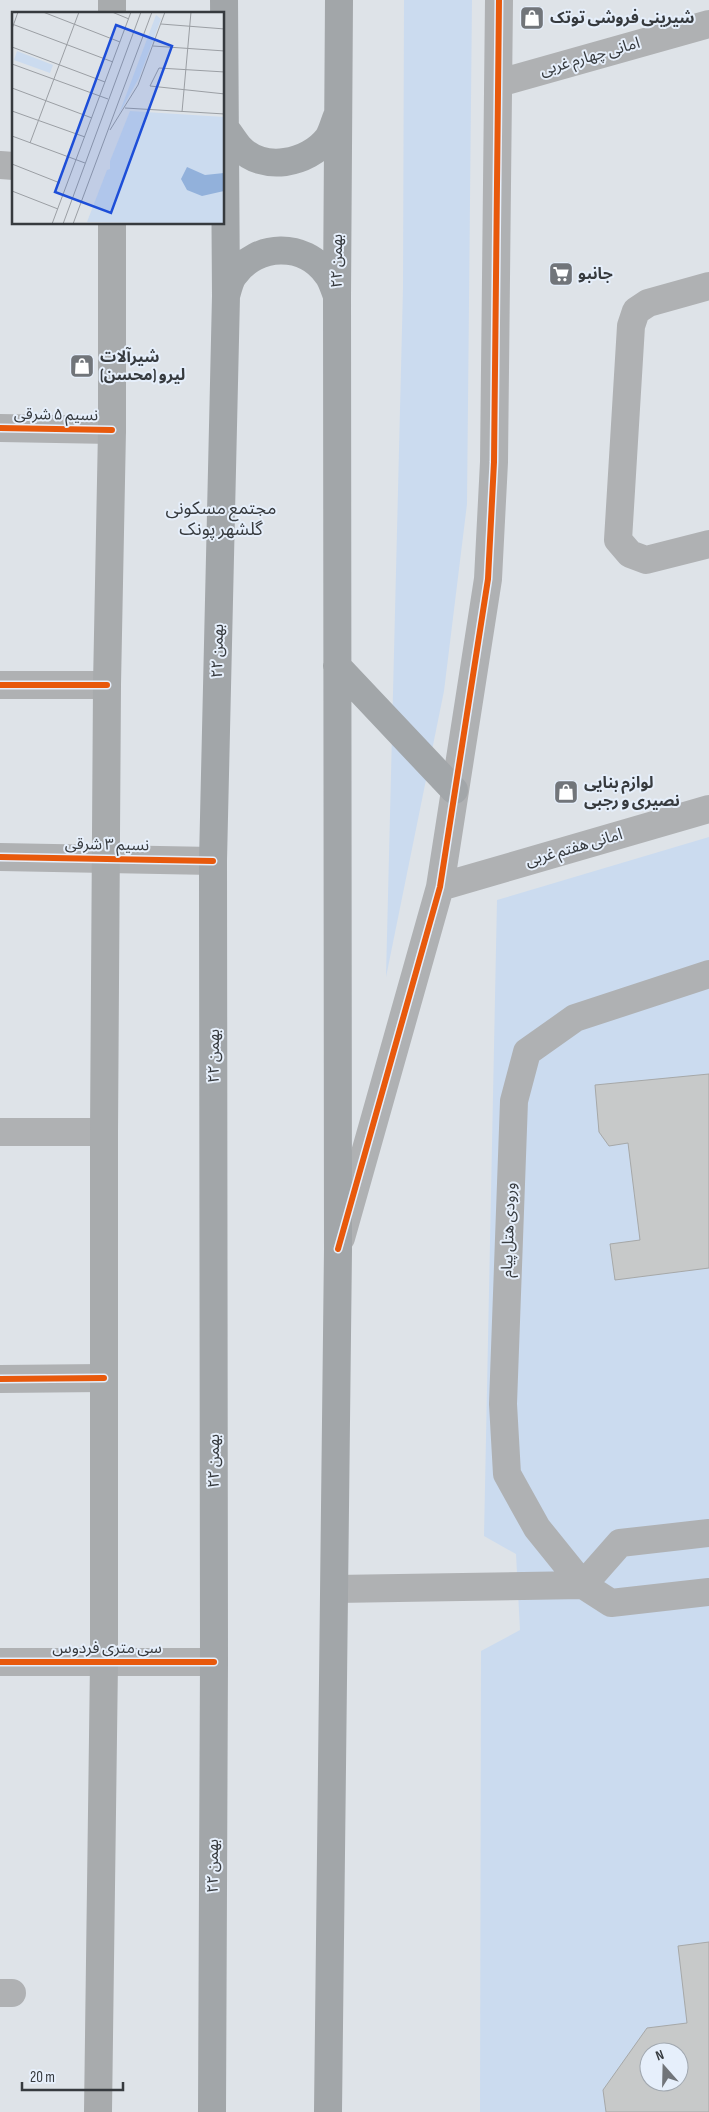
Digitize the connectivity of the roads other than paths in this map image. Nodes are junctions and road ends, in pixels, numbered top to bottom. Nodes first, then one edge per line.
1 (340, 0) edge
2 (499, 0) edge
3 (709, 24) edge
4 (499, 83) junction
5 (338, 114) junction
6 (225, 128) joint
7 (112, 225) edge
8 (709, 286) edge
9 (226, 296) junction
10 (337, 296) junction
11 (0, 428) edge
12 (112, 430) junction
13 (709, 544) edge
14 (337, 666) junction
15 (0, 685) edge
16 (107, 685) junction
17 (454, 790) junction
18 (709, 809) edge
19 (0, 857) edge
20 (106, 858) junction
21 (214, 861) junction
22 (440, 887) junction
23 (709, 974) edge
24 (0, 1132) edge
25 (104, 1132) junction
26 (338, 1249) junction
27 (104, 1378) junction
28 (0, 1379) edge
29 (709, 1534) edge
30 (583, 1585) junction
31 (335, 1589) junction
32 (709, 1592) edge
33 (0, 1662) edge
34 (104, 1662) junction
35 (214, 1662) junction
36 (98, 2112) edge
37 (212, 2112) edge
38 (328, 2112) edge

1 - 5 highway, ۲۲ بهمن
2 - 4 street
3 - 4 street, امانی چهارم غربی
4 - 17 street
5 - 6 highway
5 - 10 highway, ۲۲ بهمن
6 - 9 highway, ۲۲ بهمن
7 - 12 main road
8 - 13 street
9 - 10 highway
9 - 21 highway, ۲۲ بهمن
10 - 14 highway, ۲۲ بهمن
11 - 12 street, نسیم ۵ شرقی
12 - 16 main road
14 - 17 highway
14 - 26 highway, ۲۲ بهمن
15 - 16 street
16 - 20 main road
17 - 22 street
18 - 22 street, امانی هفتم غربی
19 - 20 street, نسیم ۳ شرقی
20 - 21 street, نسیم ۳ شرقی
20 - 25 main road
21 - 35 highway, ۲۲ بهمن
22 - 26 street
23 - 30 street, ورودی هتل پیام
24 - 25 street
25 - 27 main road
26 - 31 highway, ۲۲ بهمن
27 - 28 street
27 - 34 main road
29 - 30 street
30 - 31 street
30 - 32 street, ورودی هتل پیام
31 - 38 highway, ۲۲ بهمن
33 - 34 street, سی متری فردوس
34 - 35 street, سی متری فردوس
34 - 36 main road
35 - 37 highway, ۲۲ بهمن

